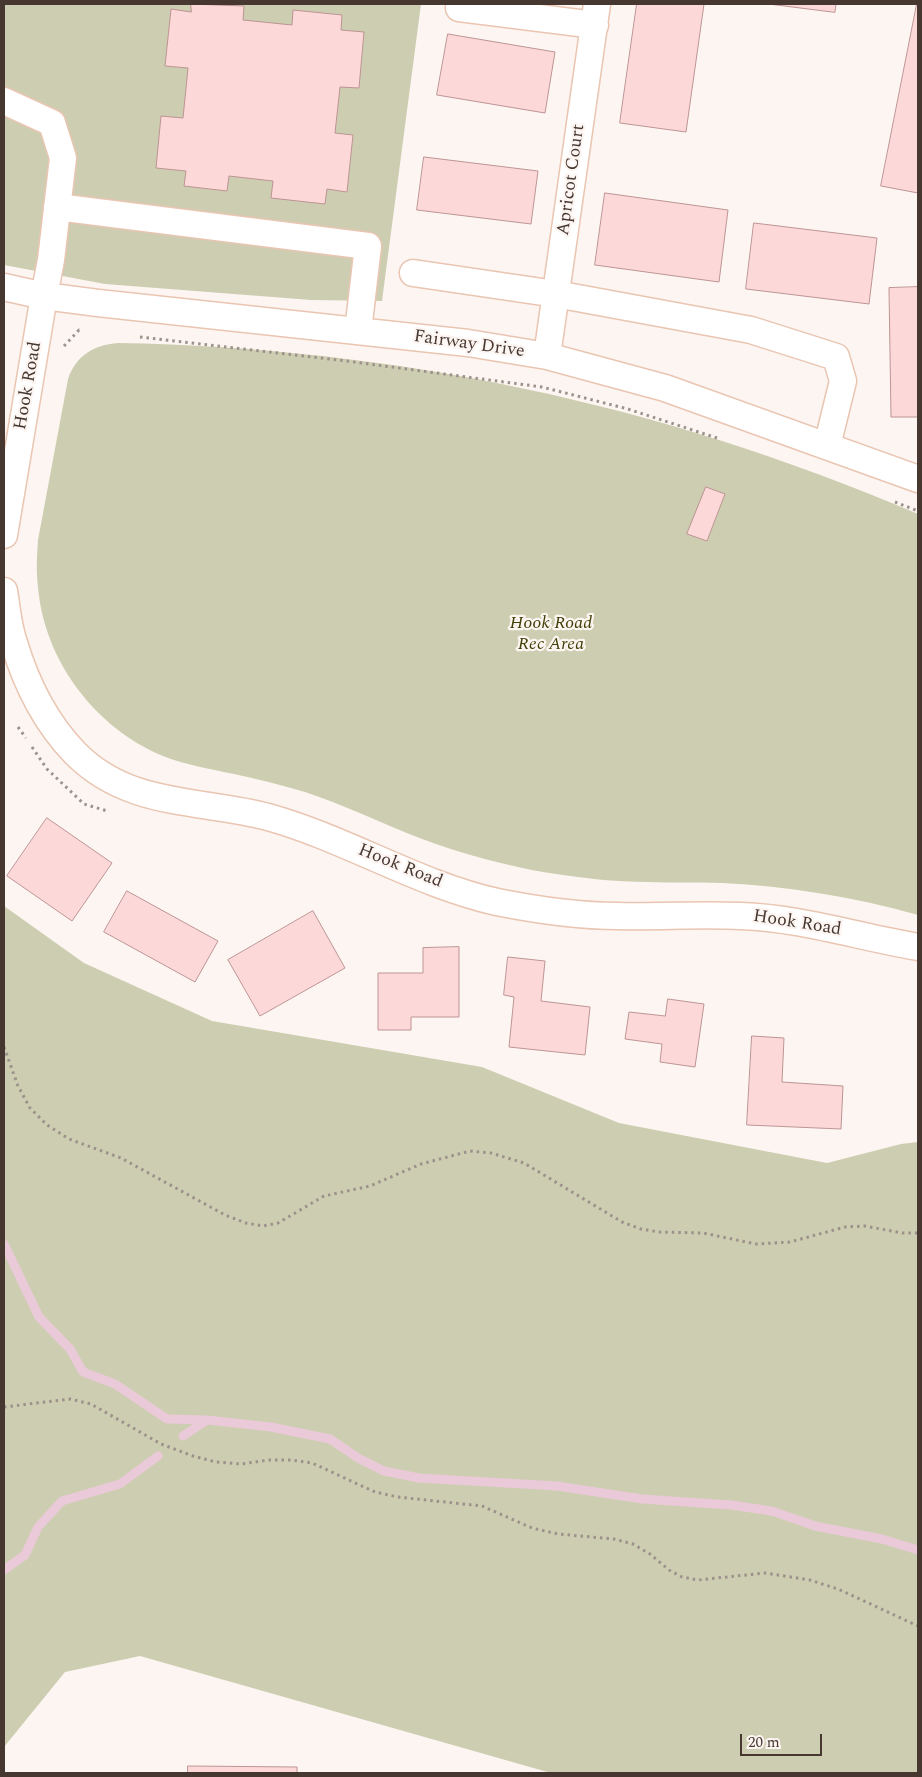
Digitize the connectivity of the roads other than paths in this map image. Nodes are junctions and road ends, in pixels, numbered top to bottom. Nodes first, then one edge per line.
1 (459, 8) dead end
2 (596, 14) edge
3 (4, 101) edge
4 (57, 207) junction
5 (413, 273) dead end
6 (4, 287) edge
7 (556, 294) junction
8 (44, 296) junction
9 (358, 331) junction
10 (547, 356) junction
11 (827, 446) junction
12 (918, 479) edge
13 (4, 535) edge
14 (4, 591) edge
15 (918, 947) edge

1 - 2 street
2 - 7 street, Apricot Court
3 - 4 street, Hook Road
4 - 8 street, Hook Road
4 - 9 street
5 - 7 street
6 - 8 street, Fairway Drive
7 - 10 street, Apricot Court
7 - 11 street
8 - 9 street, Fairway Drive
8 - 13 street, Hook Road
9 - 10 street, Fairway Drive
10 - 11 street, Fairway Drive
11 - 12 street, Fairway Drive
14 - 15 street, Hook Road

